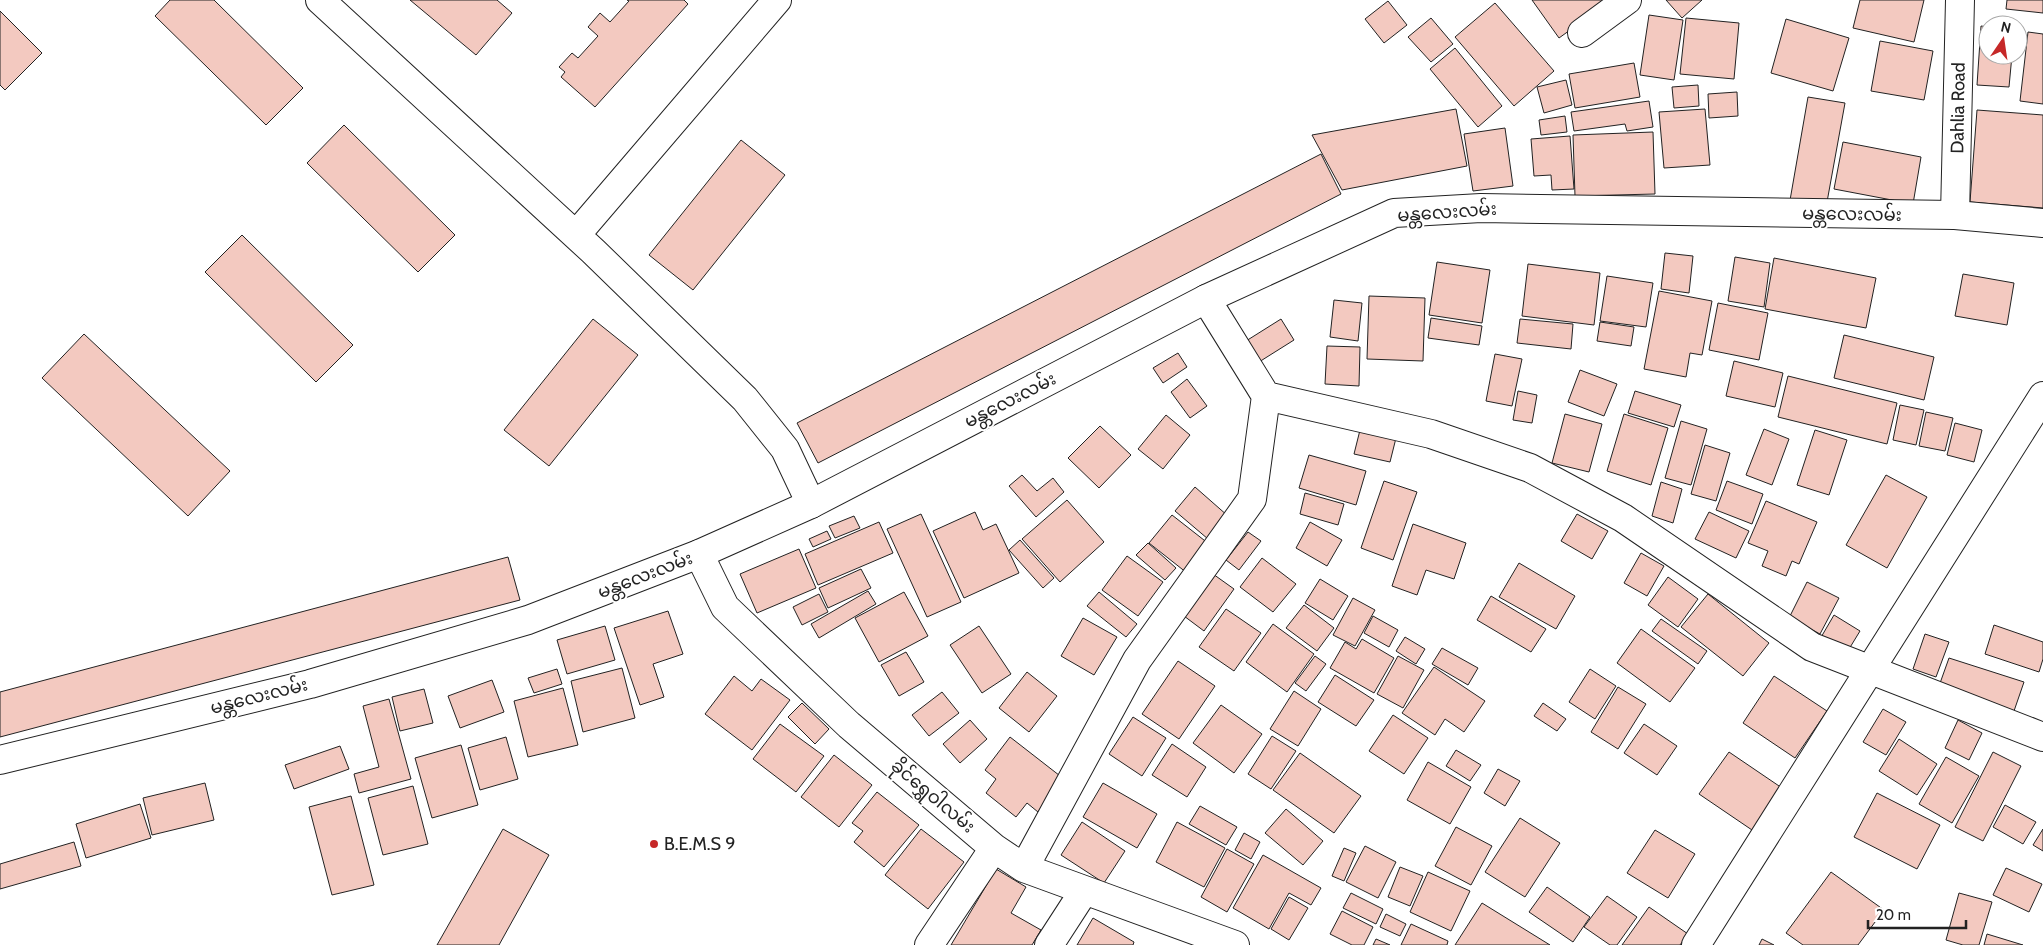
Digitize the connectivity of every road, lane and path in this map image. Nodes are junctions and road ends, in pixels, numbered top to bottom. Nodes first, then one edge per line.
1 (320, 0) edge
2 (777, 0) edge
3 (1628, 0) edge
4 (1960, 0) edge
5 (1582, 33) dead end
6 (1955, 215) junction
7 (2043, 223) edge
8 (576, 235) junction
9 (1206, 299) junction
10 (1266, 396) junction
11 (2043, 396) edge
12 (811, 504) junction
13 (699, 554) junction
14 (1870, 670) junction
15 (2043, 737) edge
16 (0, 760) edge
17 (994, 848) junction
18 (1024, 868) junction
19 (1084, 891) junction
20 (929, 945) edge
21 (1049, 945) edge
22 (1235, 945) edge
23 (1696, 945) edge

1 - 8 street
2 - 8 street
3 - 5 street
4 - 6 street, Dahlia Road
6 - 7 street, မန္တလေးလမ်း
6 - 9 street, မန္တလေးလမ်း
8 - 12 street
9 - 10 street
9 - 12 street, မန္တလေးလမ်း
10 - 14 street
10 - 18 street
11 - 14 street
12 - 13 street, မန္တလေးလမ်း
13 - 16 street, မန္တလေးလမ်း
13 - 17 street, ခိုင်ရွှေဝါလမ်း
14 - 15 street
14 - 23 street
17 - 18 street, ခိုင်ရွှေဝါလမ်း
17 - 20 street
18 - 19 street, ခိုင်ရွှေဝါလမ်း
19 - 21 street
19 - 22 street, ခိုင်ရွှေဝါလမ်း

